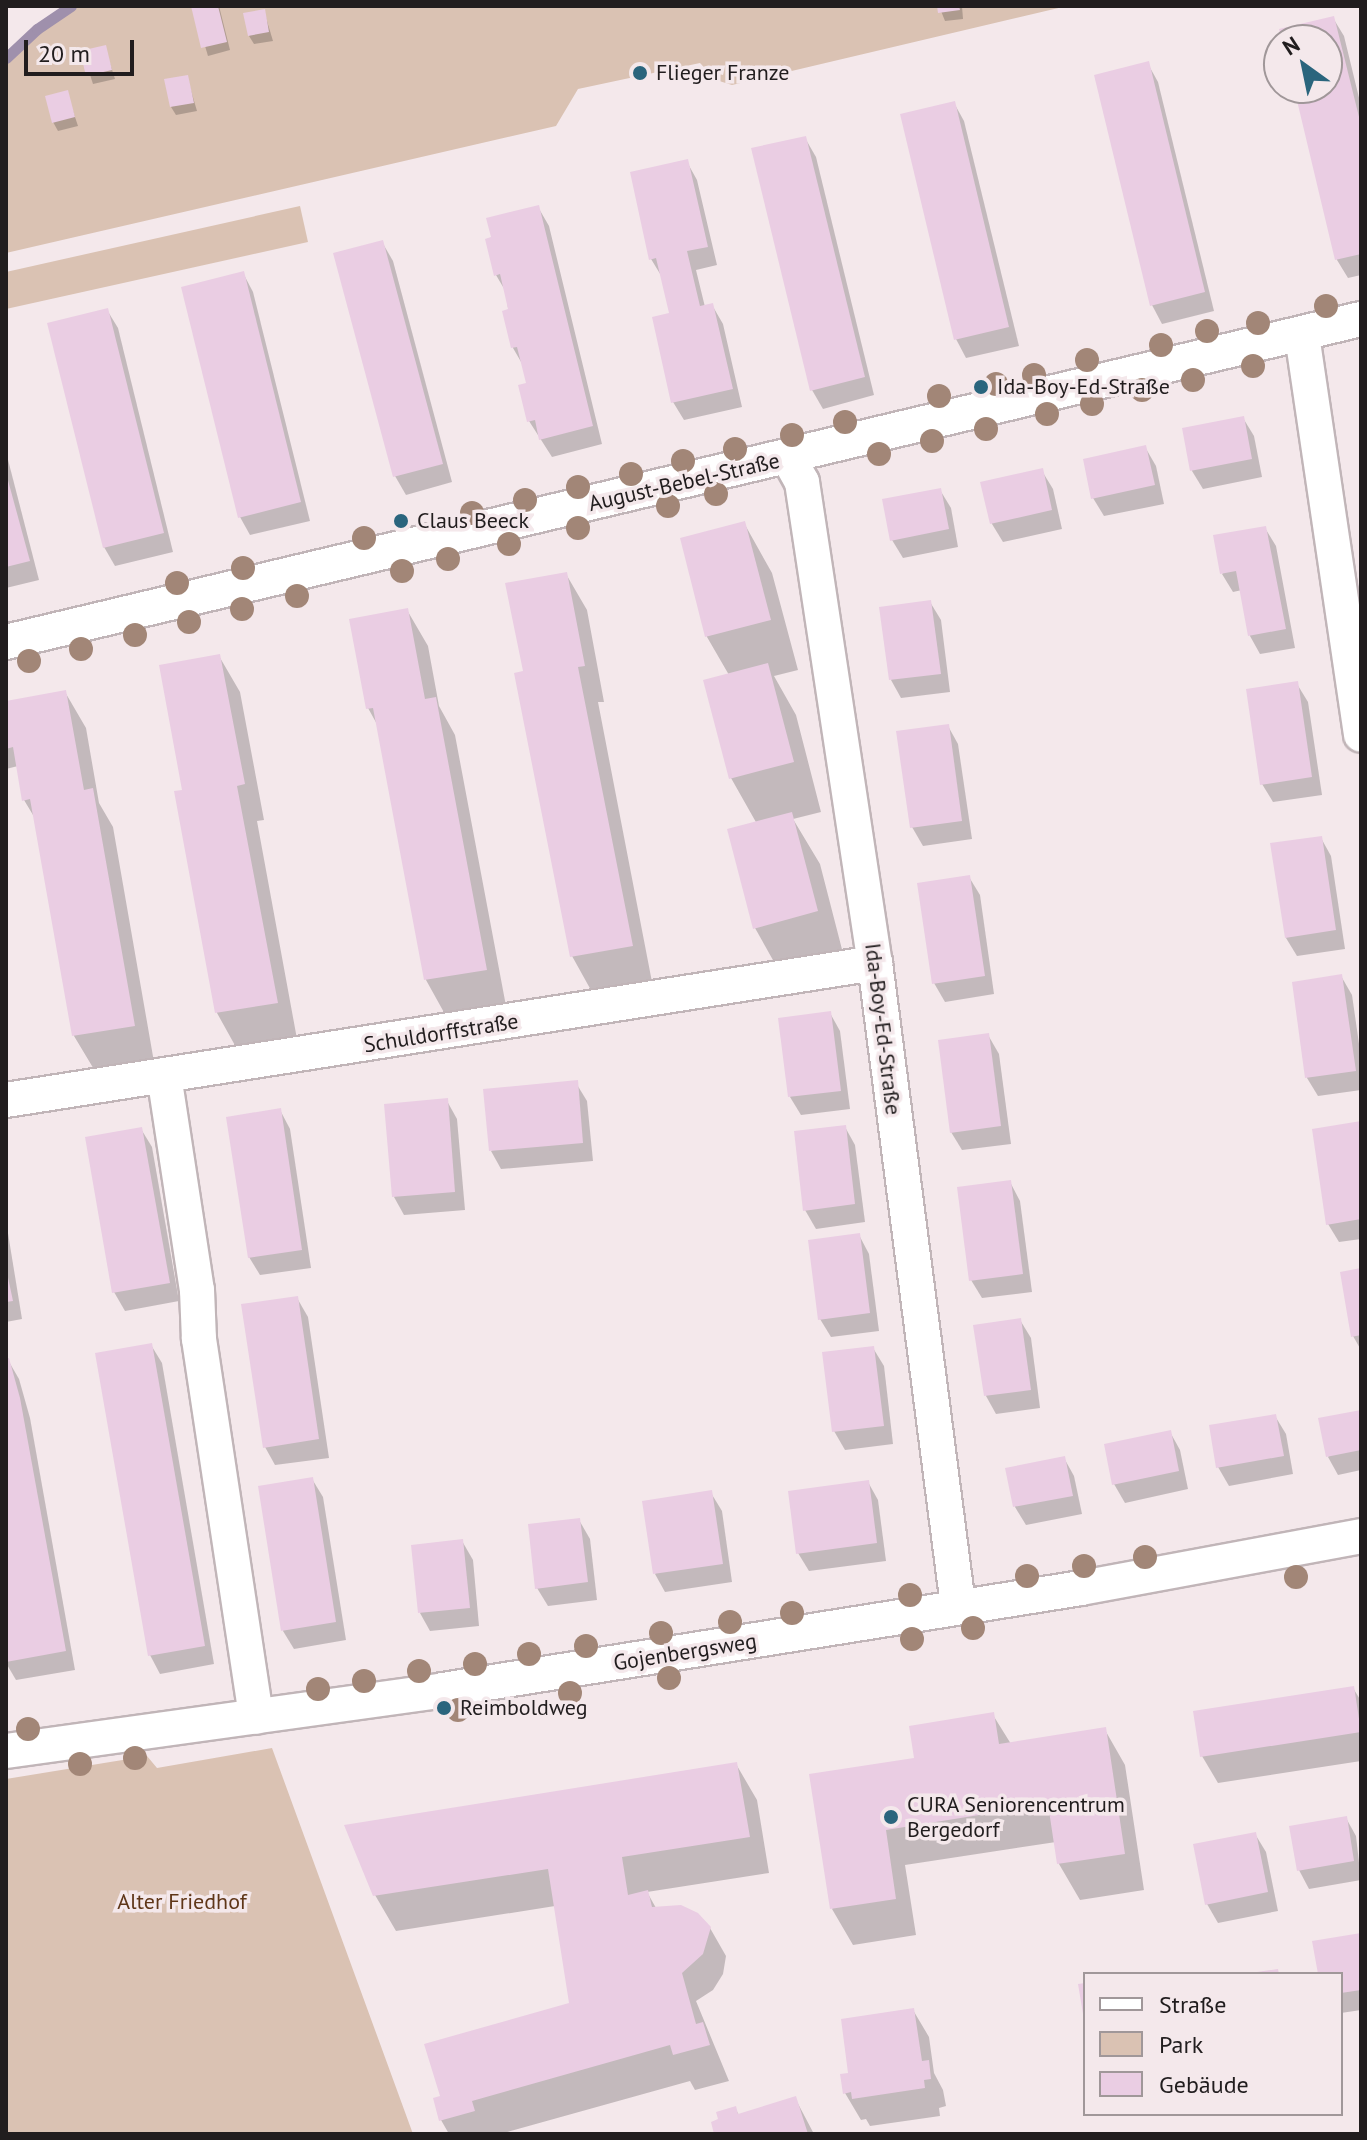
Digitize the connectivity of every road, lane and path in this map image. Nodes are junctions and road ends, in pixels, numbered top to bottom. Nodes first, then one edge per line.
1 (1361, 319) edge
2 (1302, 335) junction
3 (788, 457) junction
4 (6, 642) edge
5 (1361, 735) edge
6 (875, 963) junction
7 (164, 1075) junction
8 (6, 1100) edge
9 (1361, 1536) edge
10 (958, 1606) junction
11 (256, 1717) junction
12 (6, 1751) edge

1 - 2 street, August-Bebel-Straße
2 - 3 street, August-Bebel-Straße
2 - 5 street
3 - 4 street, August-Bebel-Straße
3 - 6 street, Ida-Boy-Ed-Straße
6 - 7 street, Schuldorffstraße
6 - 10 street, Ida-Boy-Ed-Straße
7 - 8 street, Schuldorffstraße
7 - 11 street
9 - 10 street, Gojenbergsweg
10 - 11 street, Gojenbergsweg
11 - 12 street, Gojenbergsweg

